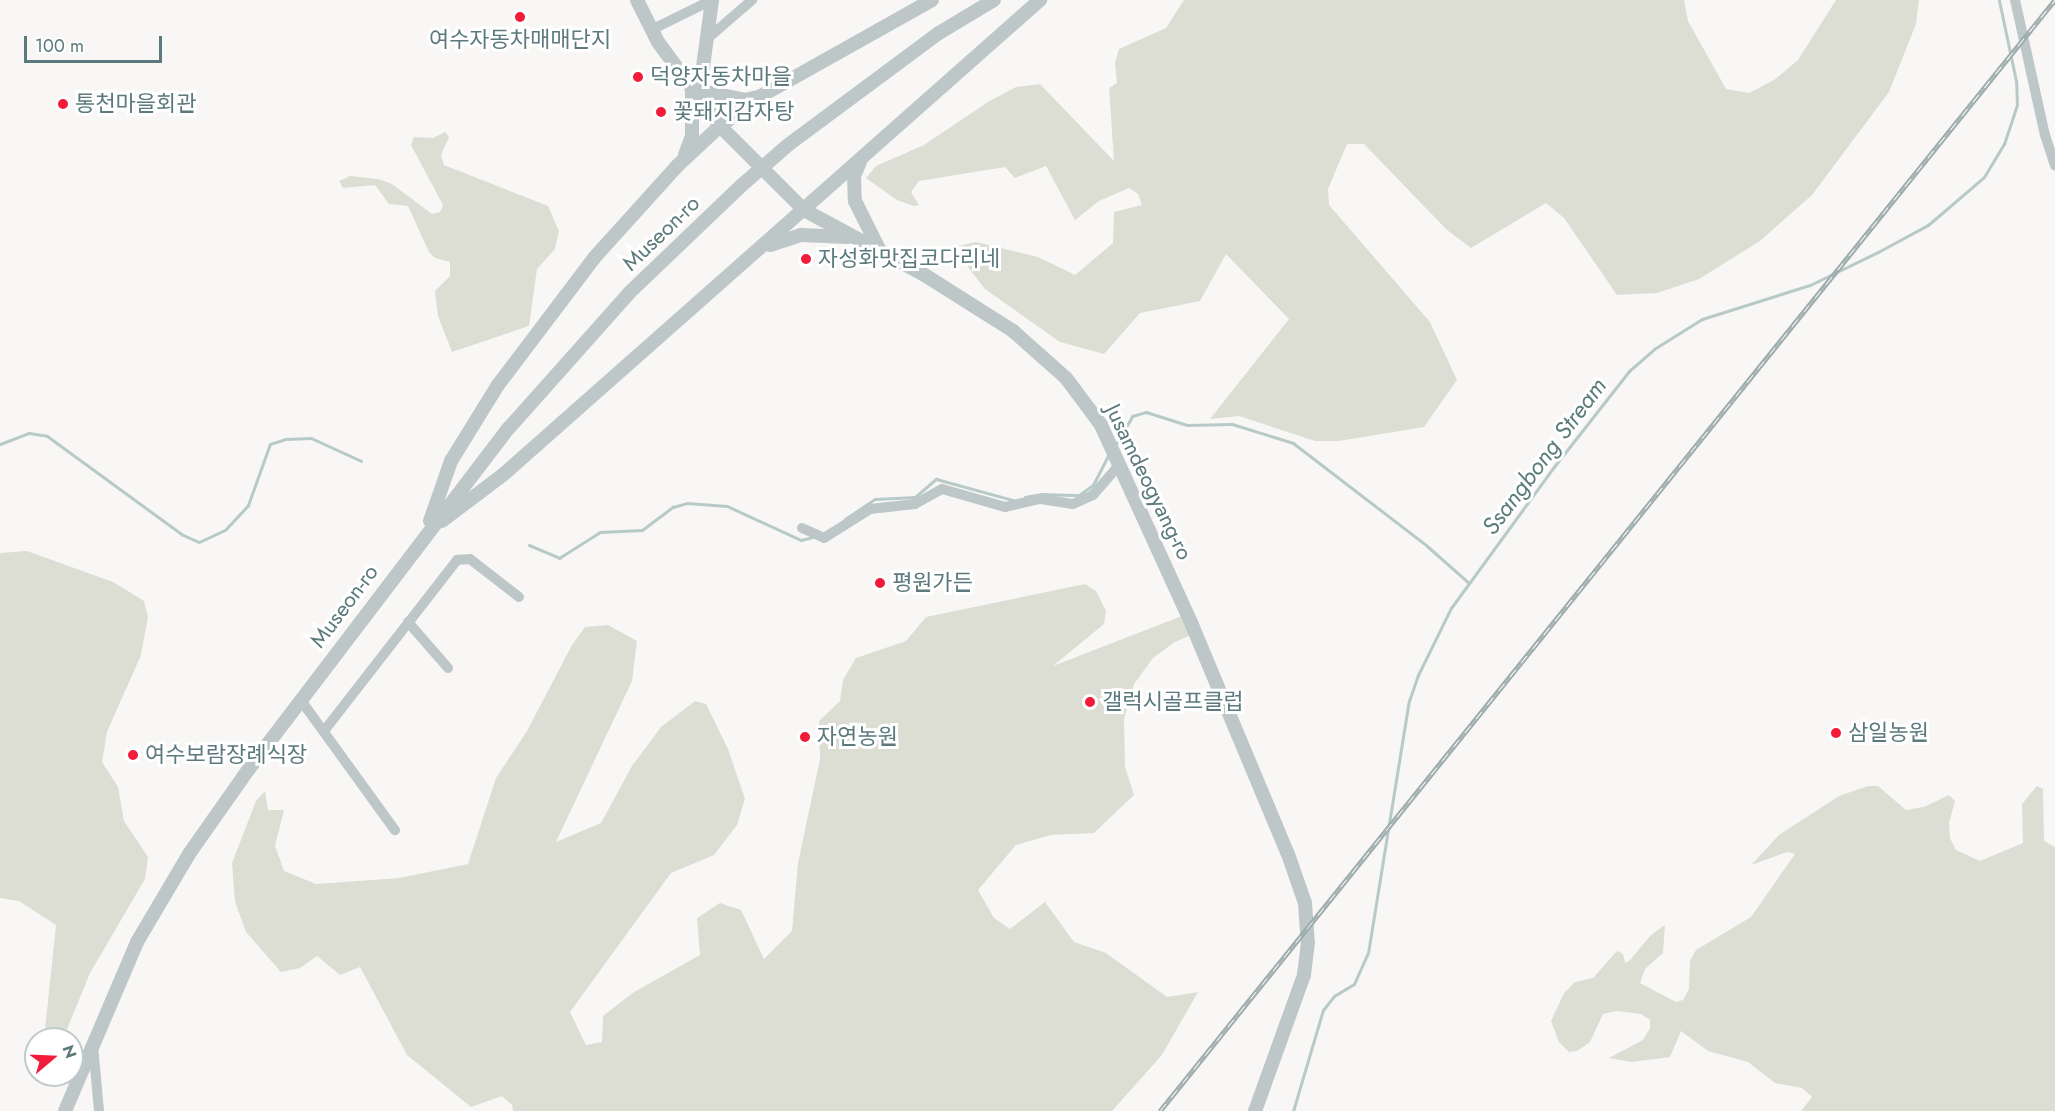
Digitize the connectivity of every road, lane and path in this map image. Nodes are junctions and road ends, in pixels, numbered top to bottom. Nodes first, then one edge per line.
1 (637, 0) edge
2 (712, 0) edge
3 (752, 0) edge
4 (932, 0) edge
5 (994, 0) edge
6 (1040, 0) edge
7 (2015, 0) edge
8 (651, 30) junction
9 (707, 39) junction
10 (692, 89) junction
11 (761, 96) junction
12 (720, 126) junction
13 (863, 157) junction
14 (2055, 165) edge
15 (678, 166) junction
16 (804, 210) junction
17 (856, 238) junction
18 (879, 249) junction
19 (758, 250) junction
20 (1119, 462) junction
21 (802, 528) dead end
22 (426, 533) junction
23 (519, 597) dead end
24 (408, 622) junction
25 (448, 668) dead end
26 (300, 699) junction
27 (324, 731) junction
28 (395, 830) dead end
29 (92, 1042) junction
30 (65, 1111) edge
31 (99, 1111) edge
32 (1255, 1111) edge

1 - 8 street, Jusamdeogyang-ro
2 - 8 street
2 - 9 street
3 - 9 street
4 - 11 street
5 - 22 street, Museon-ro, bridge
6 - 13 street
7 - 14 street
8 - 10 street, Jusamdeogyang-ro
9 - 10 street
10 - 11 street
10 - 12 street, Jusamdeogyang-ro
10 - 15 street
11 - 12 street
12 - 15 street
12 - 16 street, Jusamdeogyang-ro
13 - 16 street
13 - 18 street
15 - 22 street
16 - 17 street, Jusamdeogyang-ro
16 - 19 street
17 - 18 street, Jusamdeogyang-ro
17 - 19 street
18 - 20 street, Jusamdeogyang-ro
19 - 22 street
20 - 21 street
20 - 32 street, Jusamdeogyang-ro
22 - 26 street, Museon-ro
23 - 24 street
24 - 25 street
24 - 27 street
26 - 27 street
26 - 29 street, Museon-ro
27 - 28 street
29 - 30 street, Museon-ro
29 - 31 street

